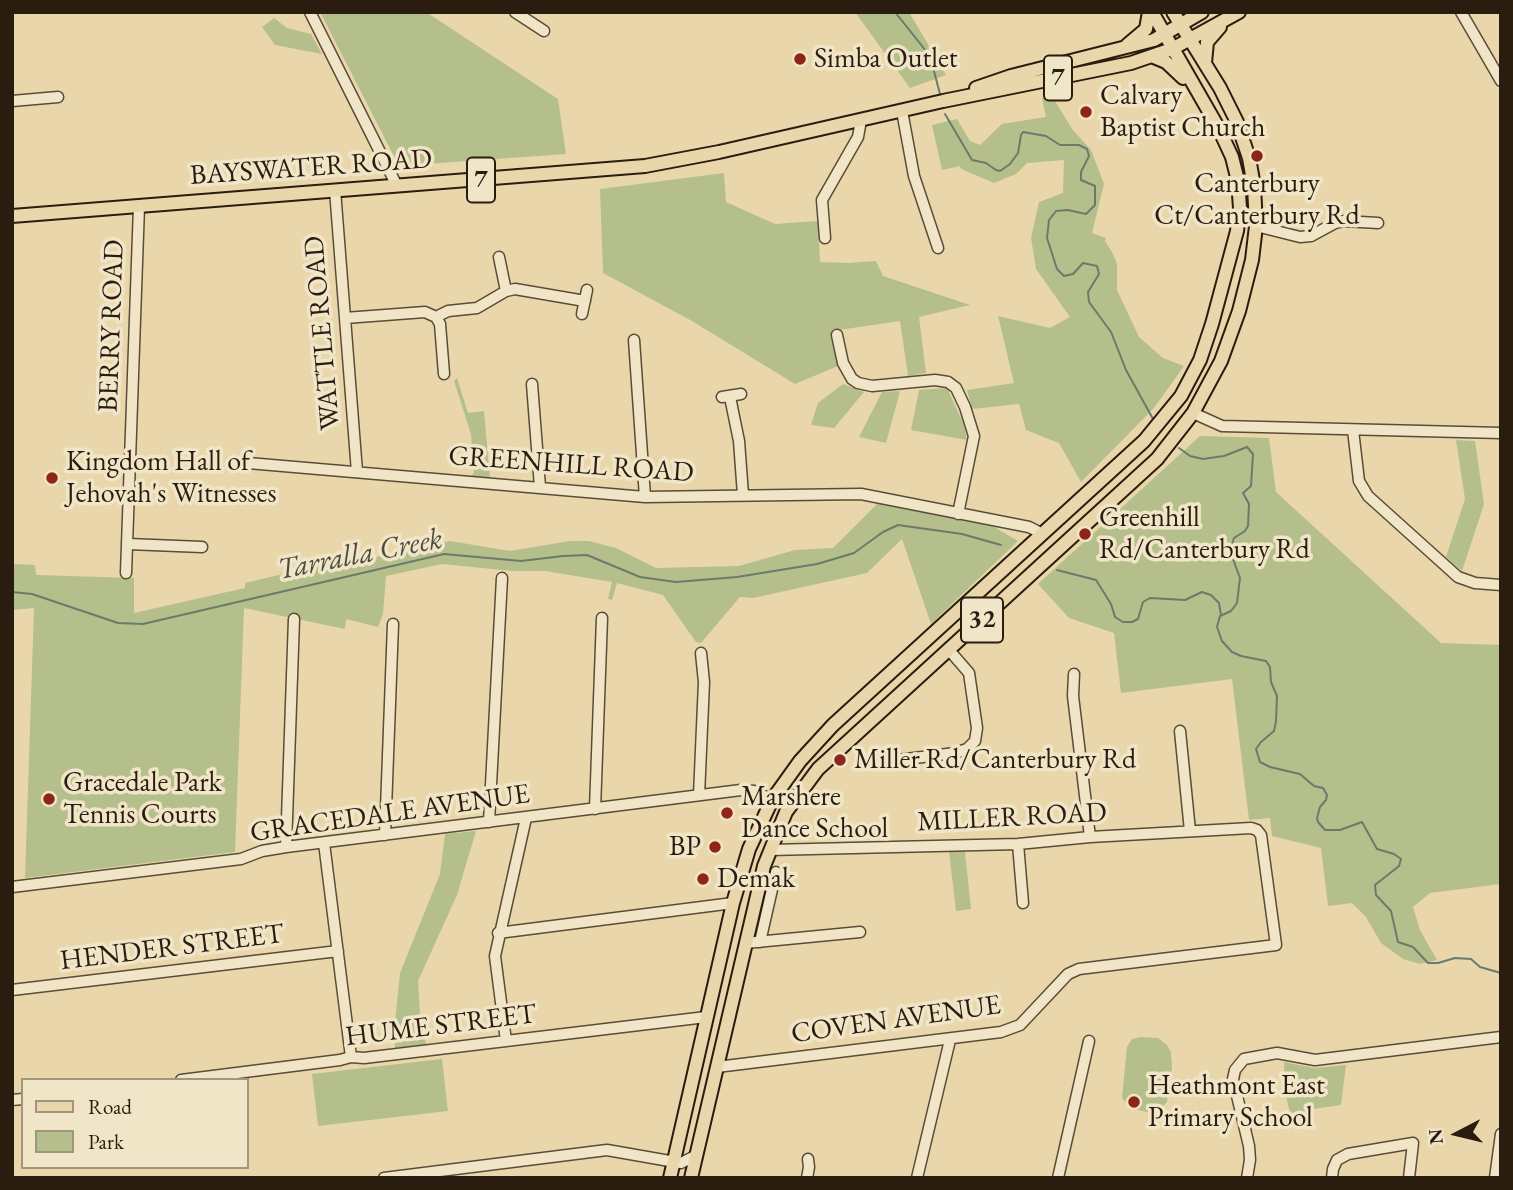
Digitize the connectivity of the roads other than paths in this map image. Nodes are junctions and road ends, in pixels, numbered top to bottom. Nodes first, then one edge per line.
1 (310, 12) edge
2 (515, 12) edge
3 (1151, 12) edge
4 (1173, 12) edge
5 (1202, 12) edge
6 (1239, 12) edge
7 (1461, 12) edge
8 (1181, 25) junction
9 (544, 31) dead end
10 (1164, 34) junction
11 (1190, 39) junction
12 (1172, 48) junction
13 (1115, 51) junction
14 (1154, 57) junction
15 (1205, 64) junction
16 (1008, 81) junction
17 (1501, 81) edge
18 (58, 97) dead end
19 (12, 101) edge
20 (1204, 103) junction
21 (902, 111) junction
22 (861, 120) junction
23 (397, 186) junction
24 (334, 191) junction
25 (139, 206) junction
26 (12, 216) edge
27 (1239, 222) junction
28 (1378, 223) dead end
29 (1256, 226) junction
30 (825, 238) dead end
31 (938, 248) dead end
32 (499, 257) dead end
33 (506, 291) junction
34 (582, 314) dead end
35 (436, 317) junction
36 (345, 318) junction
37 (837, 335) dead end
38 (634, 340) dead end
39 (444, 374) dead end
40 (532, 384) dead end
41 (731, 396) dead end
42 (1193, 413) junction
43 (1353, 430) junction
44 (1501, 433) edge
45 (248, 463) dead end
46 (357, 472) junction
47 (540, 487) junction
48 (743, 495) junction
49 (645, 498) junction
50 (957, 514) junction
51 (1039, 537) junction
52 (128, 544) junction
53 (202, 547) dead end
54 (1055, 553) junction
55 (127, 573) dead end
56 (502, 578) dead end
57 (1501, 585) edge
58 (602, 618) dead end
59 (294, 619) dead end
60 (393, 624) dead end
61 (932, 634) junction
62 (949, 650) junction
63 (701, 653) dead end
64 (1074, 674) dead end
65 (1180, 731) dead end
66 (898, 760) dead end
67 (699, 795) junction
68 (772, 800) junction
69 (595, 809) junction
70 (526, 818) junction
71 (489, 822) junction
72 (1257, 830) joint
73 (1190, 831) junction
74 (385, 835) junction
75 (1090, 837) junction
76 (324, 842) junction
77 (1018, 844) junction
78 (286, 847) junction
79 (770, 850) junction
80 (776, 872) dead end
81 (12, 887) edge
82 (755, 903) junction
83 (1023, 903) dead end
84 (733, 904) junction
85 (860, 932) dead end
86 (498, 933) junction
87 (760, 942) junction
88 (746, 943) junction
89 (338, 951) junction
90 (12, 990) edge
91 (706, 1017) junction
92 (727, 1024) junction
93 (1501, 1037) edge
94 (950, 1040) junction
95 (506, 1041) junction
96 (1089, 1041) dead end
97 (351, 1057) junction
98 (717, 1067) junction
99 (197, 1078) edge
100 (1501, 1133) edge
101 (697, 1155) junction
102 (808, 1159) dead end
103 (677, 1162) junction
104 (384, 1178) edge
105 (670, 1178) edge
106 (691, 1178) edge
107 (807, 1178) edge
108 (918, 1178) edge
109 (1058, 1178) edge
110 (1247, 1178) edge
111 (1332, 1178) edge
112 (1409, 1178) edge
113 (1495, 1178) edge

1 - 23 street
2 - 9 street
3 - 10 main road, 32
3 - 13 main road
4 - 8 main road, 32
5 - 8 main road, BAYSWATER ROAD / 7
6 - 11 main road, BAYSWATER ROAD / 7
6 - 15 main road
7 - 17 street
8 - 10 main road, BAYSWATER ROAD / 7
8 - 11 main road, 32
10 - 12 main road, 32
10 - 13 main road, BAYSWATER ROAD / 7
11 - 12 main road, BAYSWATER ROAD / 7
11 - 15 main road, 32
12 - 14 main road, BAYSWATER ROAD / 7
12 - 20 main road, 32
13 - 16 main road, BAYSWATER ROAD / 7
14 - 16 main road, BAYSWATER ROAD / 7
14 - 20 main road
15 - 29 main road, 32
16 - 21 main road, BAYSWATER ROAD / 7
18 - 19 street
20 - 27 main road, 32
21 - 22 main road, BAYSWATER ROAD / 7
21 - 31 street
22 - 23 main road, BAYSWATER ROAD / 7
22 - 30 street
23 - 24 main road, BAYSWATER ROAD / 7
24 - 25 main road, BAYSWATER ROAD / 7
24 - 36 street, WATTLE ROAD
25 - 26 main road, BAYSWATER ROAD / 7
25 - 52 street, BERRY ROAD
27 - 29 main road
27 - 51 main road, 32
28 - 29 street
29 - 42 main road, 32
32 - 33 street
33 - 34 street
33 - 35 street
35 - 36 street
35 - 39 street
36 - 46 street, WATTLE ROAD
37 - 50 street
38 - 49 street
40 - 47 street
41 - 48 street
42 - 43 street
42 - 54 main road, 32
43 - 44 street
43 - 57 street
45 - 46 street, GREENHILL ROAD
46 - 47 street, GREENHILL ROAD
47 - 49 street, GREENHILL ROAD
48 - 49 street, GREENHILL ROAD
48 - 50 street, GREENHILL ROAD
50 - 51 street, GREENHILL ROAD
51 - 54 main road
51 - 61 main road, 32
52 - 53 street
52 - 55 street, BERRY ROAD
54 - 62 main road, 32
56 - 71 street
58 - 69 street
59 - 78 street
60 - 74 street
61 - 62 main road
61 - 68 main road, 32
62 - 66 street
62 - 79 main road, 32
63 - 67 street
64 - 75 street
65 - 73 street
67 - 68 street, GRACEDALE AVENUE
67 - 69 street, GRACEDALE AVENUE
68 - 84 main road, 32
69 - 70 street, GRACEDALE AVENUE
70 - 71 street, GRACEDALE AVENUE
70 - 86 street
71 - 74 street, GRACEDALE AVENUE
72 - 73 street, MILLER ROAD
72 - 94 street, COVEN AVENUE
73 - 75 street, MILLER ROAD
74 - 76 street, GRACEDALE AVENUE
75 - 77 street, MILLER ROAD
76 - 78 street, GRACEDALE AVENUE
76 - 89 street
77 - 79 street, MILLER ROAD
77 - 83 street
78 - 81 street, GRACEDALE AVENUE
79 - 82 main road, 32
80 - 87 street
82 - 84 main road
82 - 88 main road, 32
84 - 86 street
84 - 91 main road, 32
85 - 87 street
86 - 95 street
87 - 88 street
88 - 92 main road, 32
89 - 90 street, HENDER STREET
89 - 97 street
91 - 92 main road
91 - 95 street, HUME STREET
91 - 103 main road, 32
92 - 98 main road, 32
93 - 110 street
94 - 98 street, COVEN AVENUE
94 - 108 street
95 - 97 street, HUME STREET
96 - 109 street
97 - 99 street, HUME STREET
98 - 101 main road, 32
100 - 113 street
101 - 103 street
101 - 106 main road, 32
102 - 107 street
103 - 104 street
103 - 105 main road, 32
103 - 106 street
111 - 112 street

